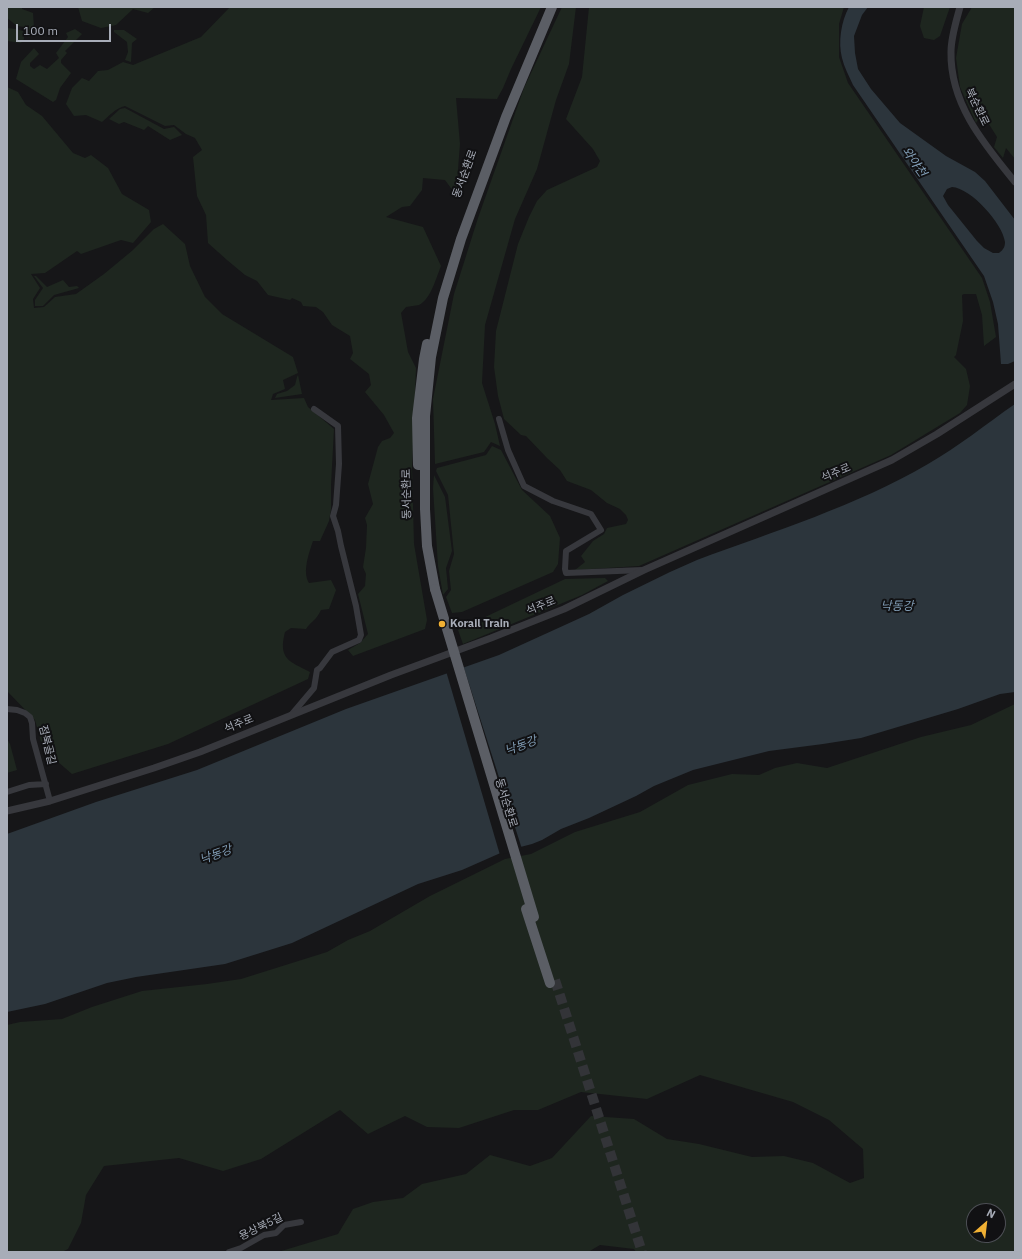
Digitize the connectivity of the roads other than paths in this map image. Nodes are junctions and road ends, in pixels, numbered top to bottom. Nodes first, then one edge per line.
1 (545, 7) edge
2 (552, 7) edge
3 (960, 7) edge
4 (1015, 182) edge
5 (1015, 384) edge
6 (314, 409) dead end
7 (499, 419) dead end
8 (644, 570) junction
9 (431, 588) junction
10 (7, 709) edge
11 (292, 714) junction
12 (46, 784) junction
13 (7, 792) edge
14 (50, 801) junction
15 (7, 811) edge
16 (301, 1222) dead end
17 (229, 1252) edge

1 - 9 highway, 동서순환로
2 - 9 highway, 동서순환로
3 - 4 street, 북순환로
5 - 8 street, 석주로
6 - 11 street
7 - 8 street
8 - 11 street, 석주로
9 - 9 highway, 동서순환로, bridge
10 - 12 street, 점북골길
11 - 14 street, 석주로
12 - 13 street
12 - 14 street, 점북골길
14 - 15 street, 석주로
16 - 17 street, 용상북5길

